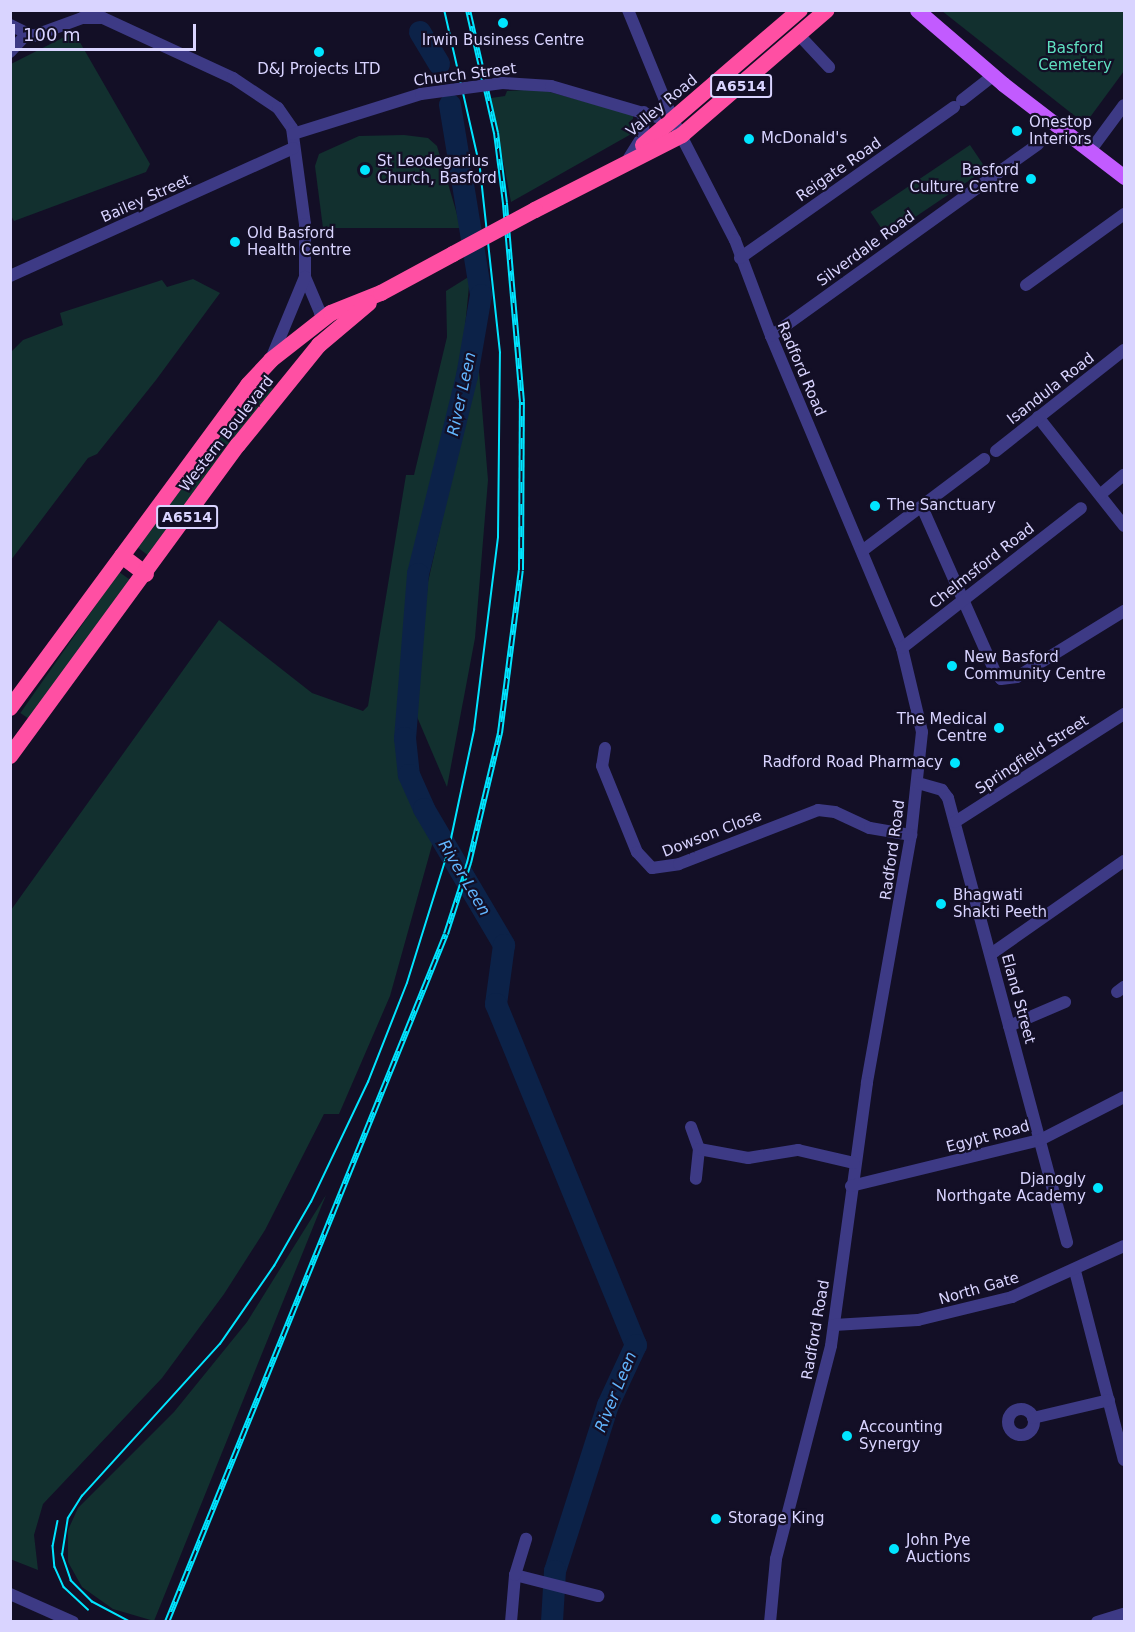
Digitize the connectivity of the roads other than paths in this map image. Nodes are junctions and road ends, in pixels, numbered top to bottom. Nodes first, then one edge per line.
1 (628, 10) edge
2 (800, 10) edge
3 (827, 10) edge
4 (917, 10) edge
5 (80, 14) edge
6 (10, 25) edge
7 (26, 35) junction
8 (799, 35) junction
9 (10, 52) edge
10 (829, 67) dead end
11 (993, 76) junction
12 (1125, 105) edge
13 (644, 112) junction
14 (678, 128) junction
15 (292, 134) junction
16 (1038, 144) dead end
17 (293, 148) junction
18 (1090, 151) junction
19 (629, 158) junction
20 (1125, 177) edge
21 (535, 210) joint
22 (1125, 214) edge
23 (740, 258) junction
24 (10, 276) edge
25 (305, 277) junction
26 (1026, 285) dead end
27 (381, 293) junction
28 (331, 313) junction
29 (771, 336) junction
30 (1125, 351) edge
31 (271, 360) junction
32 (1038, 417) junction
33 (996, 451) dead end
34 (984, 459) dead end
35 (1125, 475) edge
36 (1101, 494) junction
37 (922, 507) junction
38 (1081, 508) dead end
39 (1125, 526) edge
40 (861, 551) junction
41 (122, 556) junction
42 (146, 574) junction
43 (962, 601) junction
44 (1125, 611) edge
45 (902, 648) junction
46 (10, 708) edge
47 (1125, 714) edge
48 (14, 744) edge
49 (605, 748) dead end
50 (918, 783) junction
51 (955, 822) junction
52 (911, 835) junction
53 (1125, 861) edge
54 (991, 954) junction
55 (1065, 1002) dead end
56 (1010, 1026) junction
57 (1125, 1097) edge
58 (691, 1127) dead end
59 (1040, 1140) junction
60 (699, 1149) junction
61 (854, 1163) junction
62 (696, 1179) dead end
63 (851, 1186) junction
64 (1067, 1242) dead end
65 (1125, 1246) edge
66 (1075, 1271) junction
67 (834, 1325) junction
68 (1109, 1400) junction
69 (1033, 1419) dead end
70 (1125, 1460) edge
71 (526, 1539) dead end
72 (515, 1575) junction
73 (10, 1594) edge
74 (598, 1596) dead end
75 (1125, 1614) edge
76 (73, 1622) edge
77 (511, 1622) edge
78 (770, 1622) edge
79 (1097, 1622) edge

1 - 14 street, Radford Road
2 - 14 highway, Valley Road / A6514
3 - 8 highway, Valley Road / A6514
4 - 11 main road
5 - 7 street
5 - 15 street
6 - 7 street
7 - 9 street
8 - 10 street
8 - 14 highway, Valley Road / A6514
11 - 18 main road
11 - 23 street, Reigate Road
12 - 18 street
13 - 14 street, Church Street
13 - 15 street, Church Street, bridge
13 - 19 street
14 - 19 highway, Valley Road / A6514
14 - 23 street, Radford Road
15 - 17 street
16 - 29 street, Silverdale Road
17 - 24 street, Bailey Street
17 - 25 street, Western Boulevard
18 - 20 main road
19 - 21 highway, Valley Road / A6514
21 - 27 highway, Western Boulevard / A6514, bridge
22 - 26 street
23 - 29 street, Radford Road
25 - 28 street, Western Boulevard
25 - 31 street, Western Boulevard
27 - 28 highway, Western Boulevard / A6514
27 - 42 highway, Western Boulevard / A6514
28 - 31 highway, Western Boulevard / A6514
29 - 40 street, Radford Road
30 - 32 street, Isandula Road
31 - 41 highway, Western Boulevard / A6514
32 - 33 street, Isandula Road
32 - 36 street
34 - 37 street
35 - 36 street
36 - 39 street
37 - 40 street
37 - 43 street
38 - 43 street, Chelmsford Road
40 - 45 street, Radford Road
41 - 42 highway
41 - 46 highway, Western Boulevard / A6514
42 - 48 highway, Western Boulevard / A6514
43 - 44 street
43 - 45 street, Chelmsford Road
45 - 50 street, Radford Road
47 - 51 street, Springfield Street
49 - 52 street, Dowson Close
50 - 51 street, Eland Street
50 - 52 street, Radford Road
51 - 54 street, Eland Street
52 - 61 street, Radford Road
53 - 54 street
54 - 56 street, Eland Street
55 - 56 street
56 - 59 street, Eland Street
57 - 59 street, Egypt Road
58 - 60 street
59 - 63 street, Egypt Road
59 - 64 street, Eland Street
60 - 61 street
60 - 62 street
61 - 63 street, Radford Road
63 - 67 street, Radford Road
65 - 66 street, North Gate
66 - 67 street, North Gate
66 - 68 street
67 - 78 street, Radford Road
68 - 69 street
68 - 70 street
71 - 72 street
72 - 74 street
72 - 77 street
73 - 76 street
75 - 79 street

